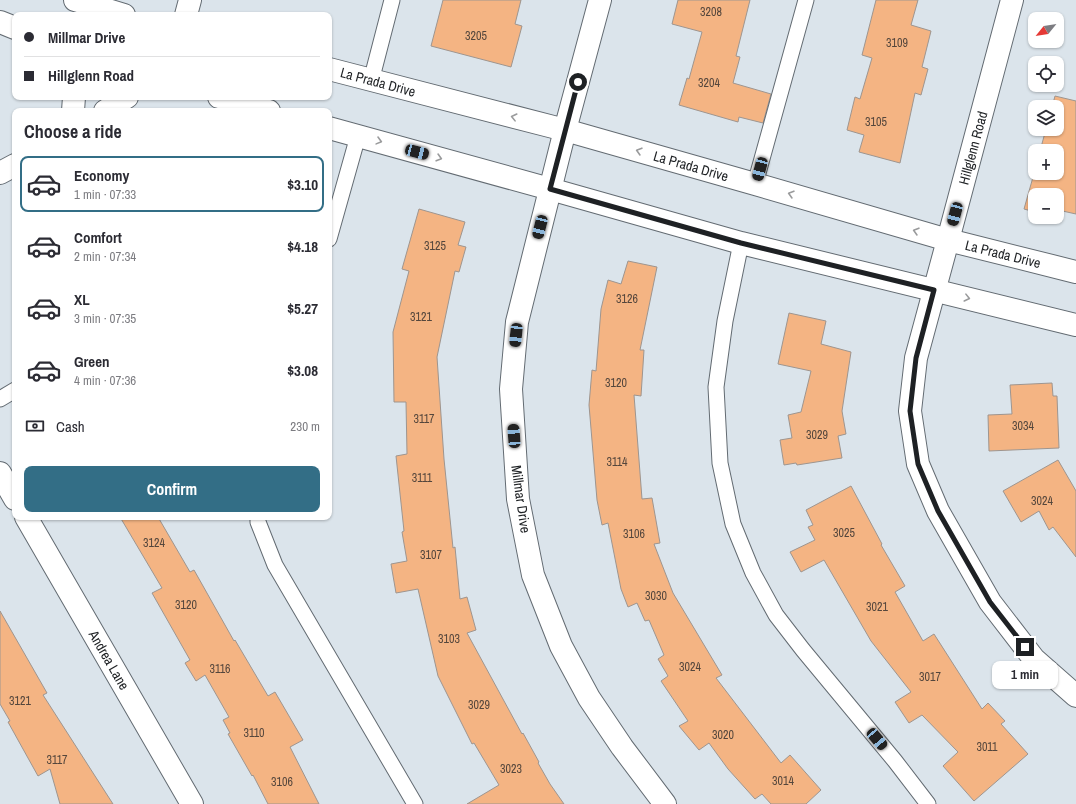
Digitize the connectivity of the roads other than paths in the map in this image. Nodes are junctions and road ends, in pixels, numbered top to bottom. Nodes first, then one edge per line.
1 (75, 0) edge
2 (190, 0) edge
3 (392, 0) edge
4 (600, 0) edge
5 (806, 0) edge
6 (1012, 0) edge
7 (114, 12) edge
8 (187, 12) edge
9 (0, 22) edge
10 (12, 27) edge
11 (332, 70) edge
12 (371, 81) junction
13 (122, 100) edge
14 (230, 100) edge
15 (110, 108) edge
16 (258, 108) edge
17 (332, 129) edge
18 (565, 130) junction
19 (358, 136) junction
20 (12, 167) edge
21 (0, 174) edge
22 (755, 184) junction
23 (550, 189) junction
24 (332, 227) edge
25 (948, 240) junction
26 (741, 243) junction
27 (1076, 272) edge
28 (934, 290) junction
29 (1076, 325) edge
30 (12, 392) edge
31 (0, 399) edge
32 (0, 473) edge
33 (12, 494) edge
34 (28, 520) edge
35 (258, 520) edge
36 (1076, 696) edge
37 (192, 804) edge
38 (415, 804) edge
39 (665, 804) edge
40 (928, 804) edge

1 - 7 street
2 - 8 street
3 - 12 lane
4 - 18 street, Millmar Drive
5 - 22 lane
6 - 25 street, Hillglenn Road
9 - 10 street
11 - 12 street, La Prada Drive
18 -> 12 street, La Prada Drive
13 - 15 street
14 - 16 street
17 - 19 street
22 -> 18 street, La Prada Drive
18 - 23 street, Millmar Drive
19 -> 23 street
19 - 24 lane
20 - 21 street
25 -> 22 street, La Prada Drive
23 - 26 street
23 - 39 street, Millmar Drive
25 - 27 street, La Prada Drive
25 - 28 street, Hillglenn Road
26 - 28 street
26 - 40 lane
28 -> 29 street
28 - 36 street, Hillglenn Road
30 - 31 lane
32 - 33 street
34 - 37 street, Andrea Lane
35 - 38 lane

